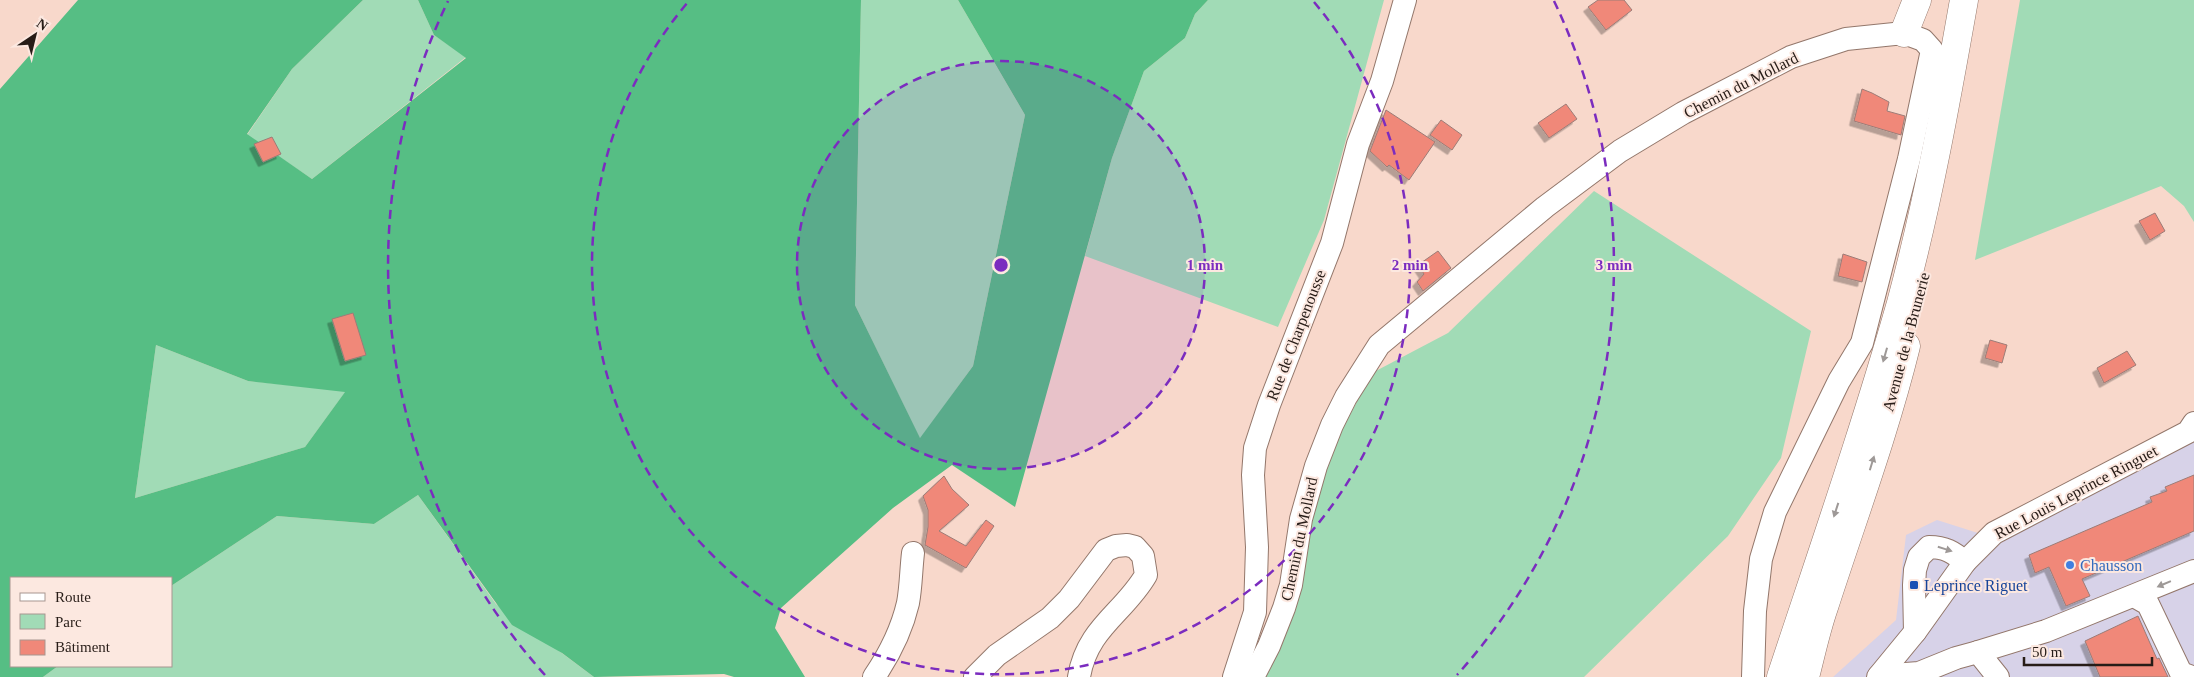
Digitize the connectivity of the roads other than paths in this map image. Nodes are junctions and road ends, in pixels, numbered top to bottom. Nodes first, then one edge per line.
1 (1405, 0) edge
2 (1917, 0) edge
3 (1964, 0) edge
4 (1980, 0) edge
5 (1904, 33) junction
6 (2191, 427) edge
7 (913, 553) dead end
8 (1965, 562) junction
9 (2194, 571) edge
10 (2134, 596) junction
11 (1823, 609) junction
12 (1915, 632) junction
13 (1978, 652) junction
14 (1879, 676) edge
15 (874, 677) edge
16 (976, 677) edge
17 (1079, 677) edge
18 (1234, 677) edge
19 (1253, 677) edge
20 (1753, 677) edge
21 (1781, 677) edge
22 (1800, 677) edge
23 (1806, 677) edge
24 (1998, 677) edge
25 (2192, 677) edge

1 - 18 street, Rue de Charpenousse
2 - 5 main road
3 -> 21 main road
11 -> 4 main road, Avenue de la Brunerie
5 - 19 street, Chemin du Mollard
5 - 20 street
6 - 8 street, Rue Louis Leprince Ringuet
7 - 15 street
8 - 12 street, Rue Louis Leprince Ringuet
12 -> 8 street
9 -> 10 street
10 - 13 street
10 - 25 street
11 - 22 main road
11 - 23 main road, Avenue de la Brunerie
12 - 14 street, Rue Louis Leprince Ringuet
13 - 14 street
13 - 24 street
16 - 17 street

